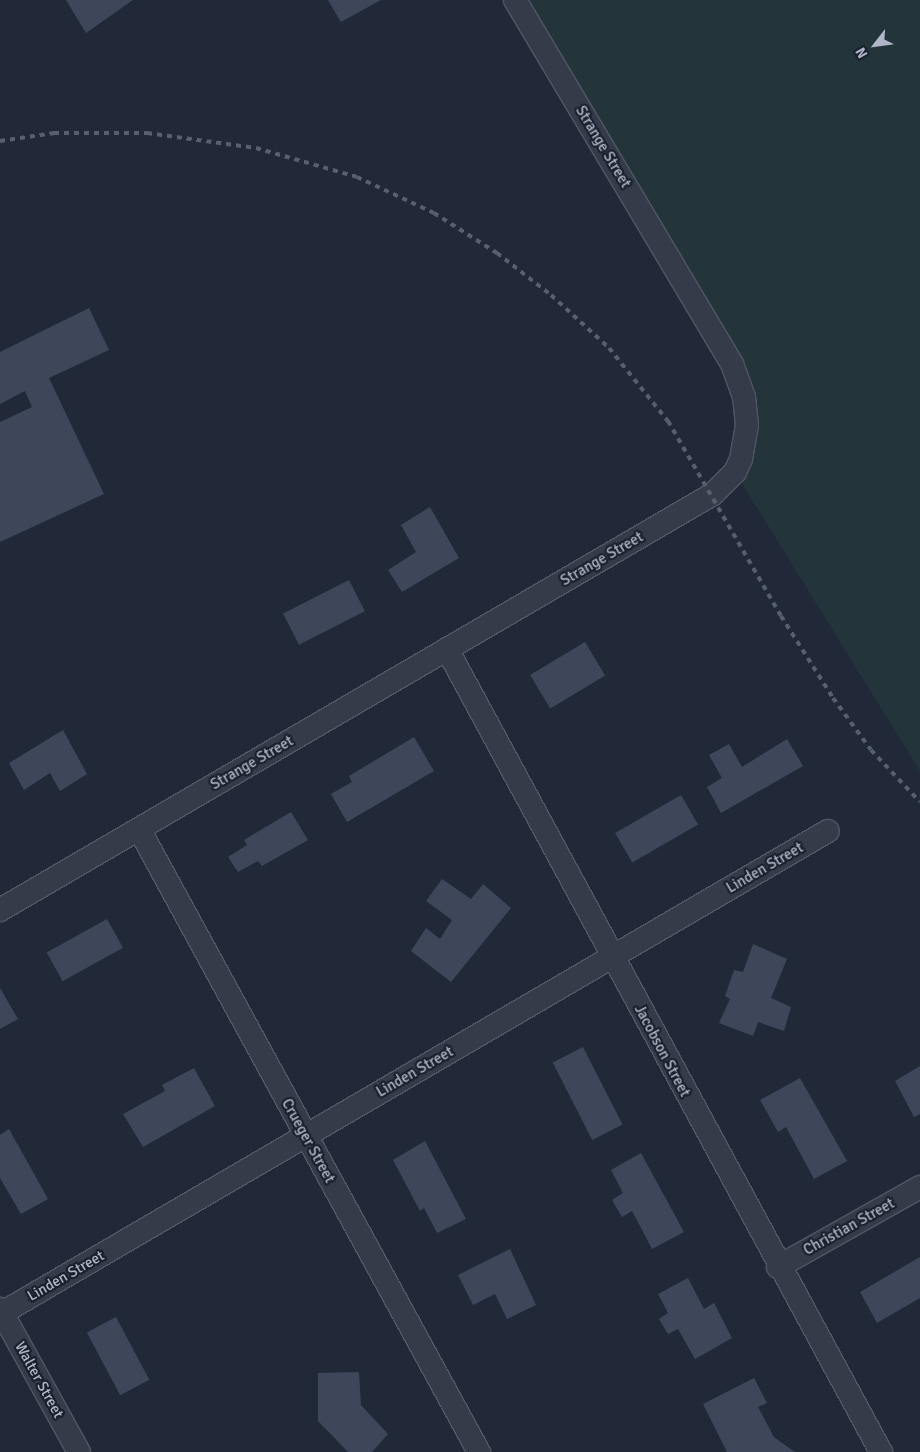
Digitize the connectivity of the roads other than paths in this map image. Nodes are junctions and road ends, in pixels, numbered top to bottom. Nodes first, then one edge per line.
1 (515, 0) edge
2 (447, 649) junction
3 (139, 829) junction
4 (828, 831) dead end
5 (0, 910) edge
6 (612, 958) junction
7 (305, 1137) junction
8 (920, 1188) edge
9 (778, 1267) junction
10 (1, 1311) edge
11 (78, 1452) edge
12 (479, 1452) edge
13 (880, 1452) edge

1 - 2 street, Strange Street
2 - 3 street, Strange Street
2 - 6 street, Jacobson Street
3 - 5 street, Strange Street
3 - 7 street, Crueger Street
4 - 6 street, Linden Street
6 - 7 street, Linden Street
6 - 9 street, Jacobson Street
7 - 10 street, Linden Street
7 - 12 street, Crueger Street
8 - 9 street, Christian Street
9 - 13 street, Jacobson Street
10 - 11 street, Walter Street

